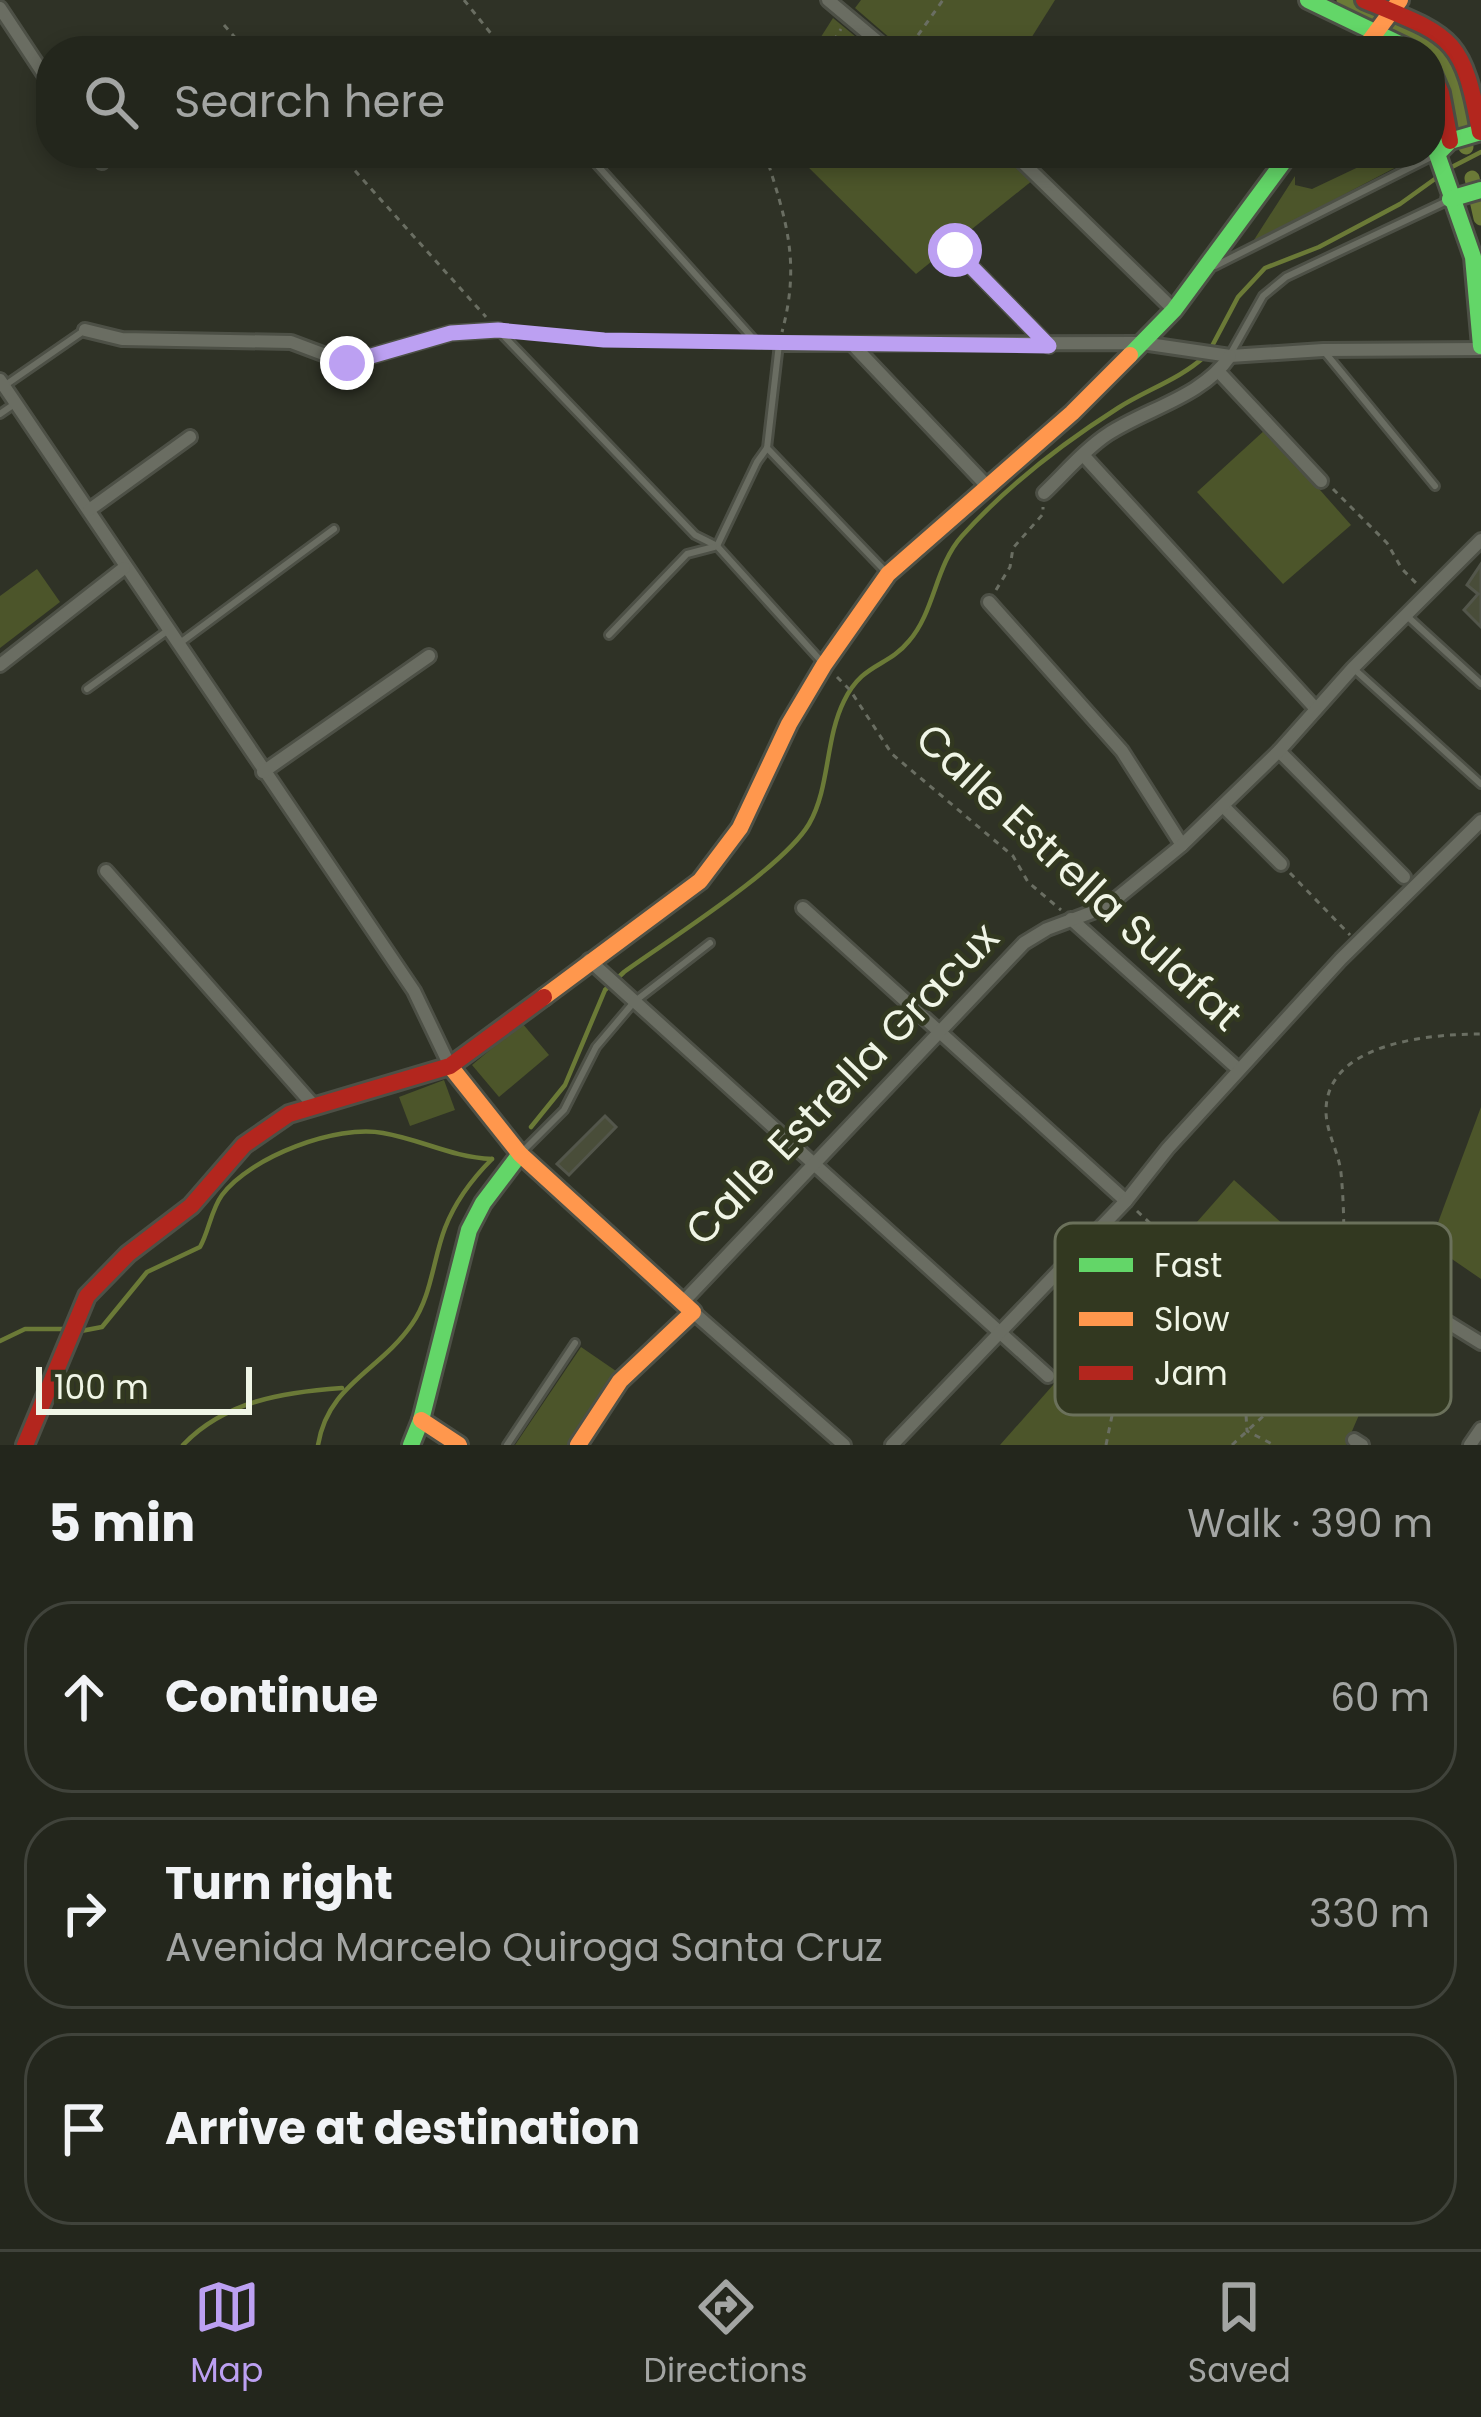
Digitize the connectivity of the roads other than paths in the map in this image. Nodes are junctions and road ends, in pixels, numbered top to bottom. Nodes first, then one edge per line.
1 (828, 0) edge
2 (1308, 0) edge
3 (1364, 0) edge
4 (1396, 6) edge
5 (0, 8) edge
6 (846, 10) edge
7 (1377, 31) junction
8 (873, 36) edge
9 (1373, 36) edge
10 (1386, 36) edge
11 (1444, 36) edge
12 (1445, 37) edge
13 (36, 62) edge
14 (1481, 132) edge
15 (1445, 151) edge
16 (1445, 166) edge
17 (600, 168) edge
18 (1028, 168) edge
19 (1279, 168) edge
20 (1411, 168) edge
21 (1481, 190) edge
22 (1449, 193) junction
23 (955, 250) dead end
24 (1206, 271) junction
25 (1174, 310) junction
26 (86, 330) joint
27 (498, 330) junction
28 (1142, 343) junction
29 (758, 344) junction
30 (779, 344) junction
31 (854, 346) junction
32 (1049, 346) junction
33 (1481, 347) edge
34 (1323, 350) junction
35 (1230, 356) junction
36 (1219, 372) junction
37 (2, 383) edge
38 (16, 403) junction
39 (0, 414) edge
40 (190, 437) dead end
41 (767, 448) junction
42 (1084, 456) junction
43 (1322, 481) road end
44 (987, 486) junction
45 (1436, 486) dead end
46 (1044, 493) road end
47 (89, 510) junction
48 (334, 529) dead end
49 (1479, 544) edge
50 (717, 546) junction
51 (124, 568) junction
52 (888, 574) junction
53 (989, 602) road end
54 (1406, 615) junction
55 (167, 631) junction
56 (609, 635) dead end
57 (177, 645) junction
58 (429, 656) dead end
59 (0, 665) edge
60 (824, 665) junction
61 (1353, 668) junction
62 (1481, 684) edge
63 (87, 689) dead end
64 (1316, 709) junction
65 (1279, 751) junction
66 (263, 772) junction
67 (1481, 784) edge
68 (1223, 806) junction
69 (1481, 820) edge
70 (1182, 845) junction
71 (1281, 864) road end
72 (106, 872) dead end
73 (1404, 878) dead end
74 (803, 908) dead end
75 (1071, 919) junction
76 (710, 943) dead end
77 (589, 960) junction
78 (634, 1002) junction
79 (941, 1033) junction
80 (450, 1066) junction
81 (1238, 1069) junction
82 (315, 1108) junction
83 (520, 1154) junction
84 (816, 1165) junction
85 (1126, 1201) junction
86 (1105, 1223) edge
87 (1055, 1277) edge
88 (688, 1307) junction
89 (1451, 1324) edge
90 (1002, 1333) junction
91 (575, 1343) dead end
92 (1481, 1343) edge
93 (1048, 1376) dead end
94 (421, 1420) junction
95 (1481, 1429) edge
96 (25, 1445) edge
97 (411, 1445) edge
98 (460, 1445) edge
99 (507, 1445) edge
100 (578, 1445) edge
101 (844, 1445) edge
102 (892, 1445) edge
103 (1470, 1445) edge

1 - 6 street
2 - 7 main road
3 - 4 main road
4 - 7 main road
4 - 11 main road
5 - 13 street
6 - 8 street
7 - 9 main road
7 - 10 main road
12 - 14 main road
14 - 15 main road
16 - 22 main road
17 - 29 lane
18 - 25 street
19 - 24 main road
20 - 24 lane
21 - 22 main road
22 - 33 main road
22 - 35 lane
23 - 32 street
24 - 25 main road
25 - 28 main road
26 - 27 street
26 - 37 lane
27 - 29 lane
27 - 50 lane
28 - 32 street
28 - 35 street
28 - 44 main road
29 - 30 lane
30 - 31 street
30 - 41 lane
31 - 32 street
31 - 44 street
33 - 34 street
34 - 35 street
34 - 45 lane
35 - 36 street
36 - 42 street
36 - 43 street
37 - 38 street
38 - 39 lane
38 - 47 street
40 - 47 street
41 - 50 lane
41 - 52 lane
42 - 46 street
42 - 64 street
44 - 52 main road
47 - 51 street
48 - 57 lane
49 - 54 street, Calle Estrella Gracux
50 - 56 lane
50 - 60 lane
51 - 55 street
51 - 59 street
52 - 60 main road
53 - 70 street
54 - 61 street, Calle Estrella Gracux
54 - 62 lane
55 - 57 street
55 - 63 lane
57 - 66 street
58 - 66 street
60 - 77 main road
61 - 64 street, Calle Estrella Gracux
61 - 67 lane
64 - 65 street, Calle Estrella Gracux
65 - 68 street, Calle Estrella Gracux
65 - 73 street
66 - 80 street
68 - 70 street, Calle Estrella Gracux
68 - 71 street
69 - 81 street
70 - 75 street, Calle Estrella Gracux
72 - 82 street
74 - 79 street
75 - 79 street, Calle Estrella Gracux
75 - 81 street, Calle Estrella Sulafat
76 - 78 lane
77 - 78 street
77 - 80 main road
78 - 83 lane
78 - 84 street
79 - 84 street, Calle Estrella Gracux
79 - 85 street
80 - 82 main road
80 - 83 main road
81 - 85 street
82 - 96 main road
83 - 88 main road
83 - 94 main road
84 - 88 street, Calle Estrella Gracux
84 - 90 street
85 - 86 street
87 - 90 street
88 - 100 main road, Calle Estrella Gracux
88 - 101 street
89 - 92 street
90 - 93 street
90 - 102 street
91 - 99 lane
94 - 97 main road
94 - 98 main road
95 - 103 street

